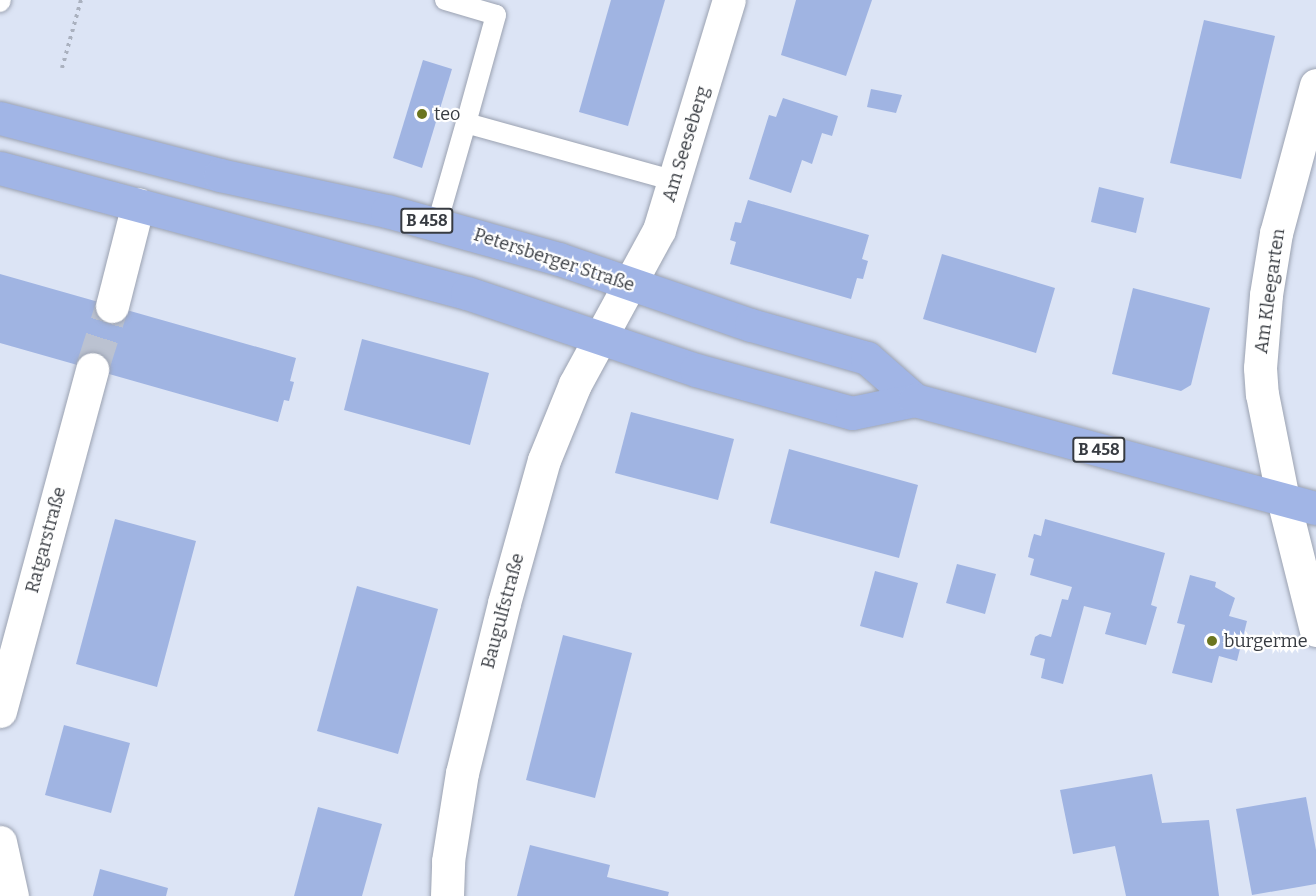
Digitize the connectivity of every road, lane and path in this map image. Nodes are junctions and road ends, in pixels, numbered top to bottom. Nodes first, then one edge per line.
1 (81, 0) edge
2 (444, 0) edge
3 (729, 0) edge
4 (62, 68) dead end
5 (1316, 85) edge
6 (0, 118) edge
7 (466, 123) junction
8 (0, 168) edge
9 (675, 181) junction
10 (138, 204) junction
11 (437, 224) junction
12 (631, 284) junction
13 (112, 306) tunnel mouth
14 (600, 338) junction
15 (92, 369) tunnel mouth
16 (915, 400) junction
17 (1283, 499) junction
18 (1316, 508) edge
19 (1316, 630) edge
20 (0, 711) edge
21 (0, 842) edge
22 (12, 896) edge
23 (447, 896) edge

1 - 4 path
2 - 7 lane
3 - 9 street, Am Seeseberg
5 - 17 street, Am Kleegarten
6 - 11 main road, Petersberger Straße / B 458
7 - 9 lane
7 - 11 lane
8 - 10 main road, Petersberger Straße / B 458
9 - 12 street, Am Seeseberg
10 - 13 street
10 - 14 main road, Petersberger Straße / B 458
11 - 12 main road, Petersberger Straße / B 458
12 - 14 street, Am Seeseberg
12 - 16 main road, Petersberger Straße / B 458
14 - 16 main road, Petersberger Straße / B 458
14 - 23 street, Baugulfstraße
15 - 20 street, Ratgarstraße
16 - 17 main road, Petersberger Straße / B 458
17 - 18 main road, Petersberger Straße / B 458
17 - 19 street, Am Kleegarten
21 - 22 street

